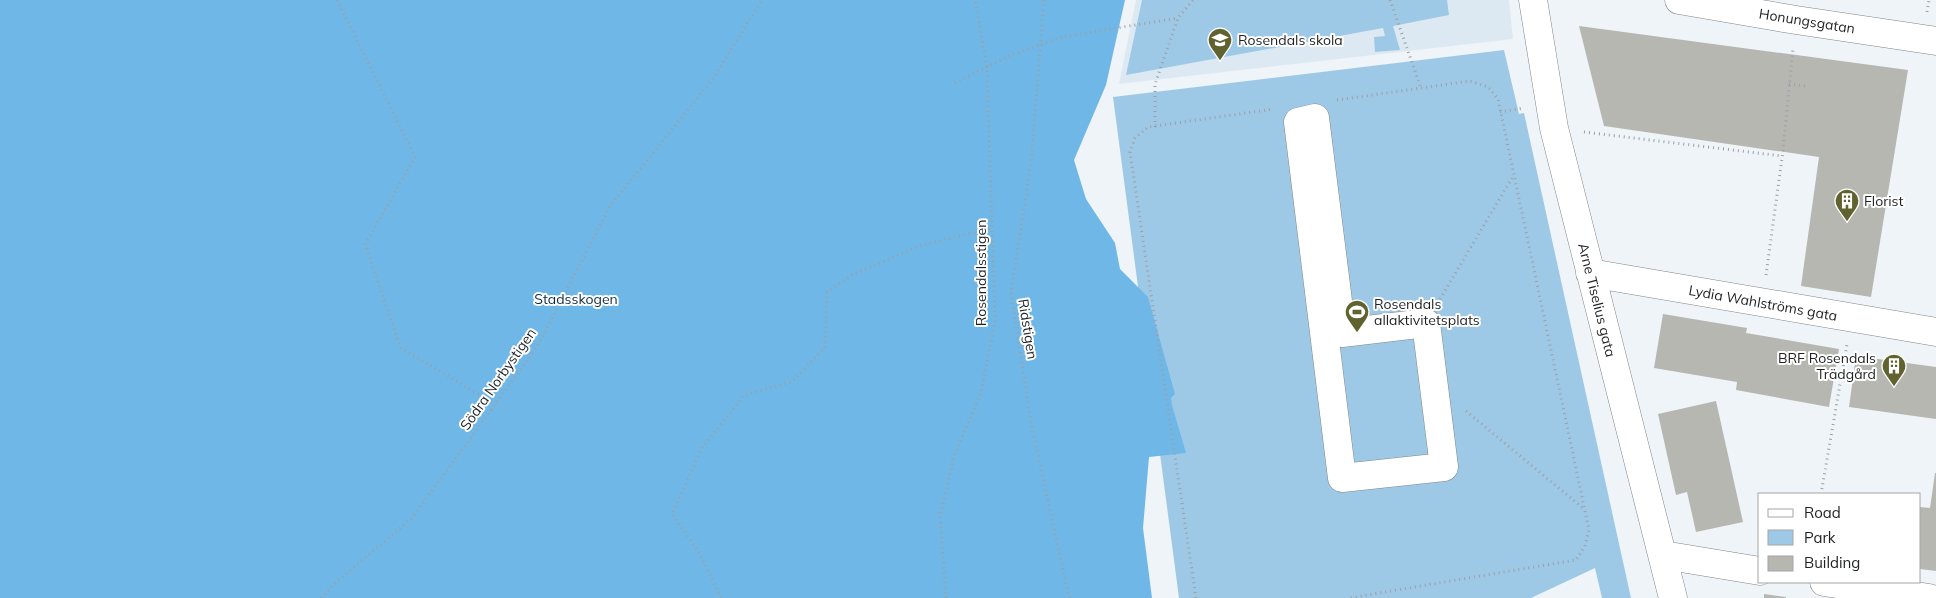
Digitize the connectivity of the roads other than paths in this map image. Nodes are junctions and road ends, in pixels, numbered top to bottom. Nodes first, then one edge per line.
1 (1533, 0) edge
2 (1679, 0) edge
3 (1712, 3) edge
4 (1936, 41) edge
5 (1590, 273) junction
6 (1426, 323) joint
7 (1936, 332) edge
8 (1664, 555) junction
9 (1758, 571) edge
10 (1831, 583) edge
11 (1673, 598) edge
12 (1929, 598) edge

1 - 5 street, Arne Tiselius gata
2 - 3 street, Honungsgatan
3 - 4 street, Honungsgatan
5 - 7 street, Lydia Wahlströms gata
5 - 8 street, Arne Tiselius gata
6 - 6 street
8 - 9 street
8 - 11 street, Arne Tiselius gata
10 - 12 street

